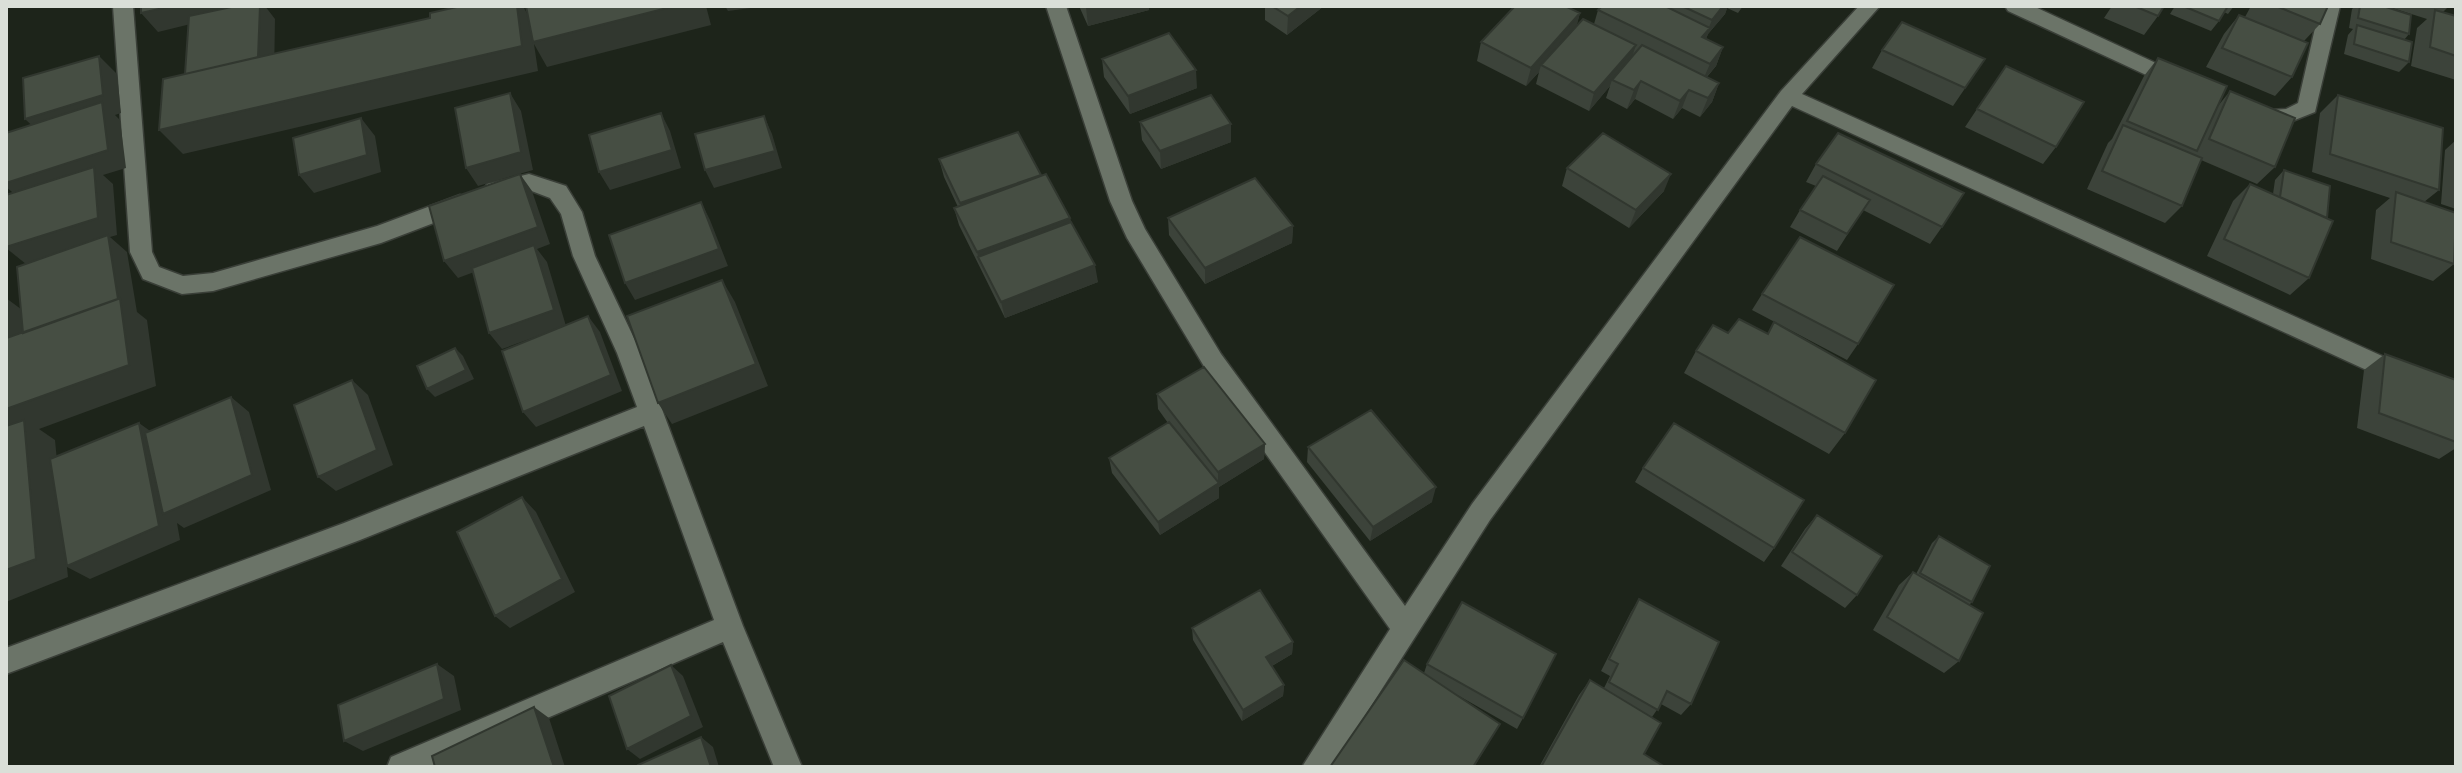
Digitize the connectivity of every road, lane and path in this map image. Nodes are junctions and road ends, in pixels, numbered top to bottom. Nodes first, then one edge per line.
1 (123, 6) edge
2 (1056, 6) edge
3 (1870, 6) edge
4 (2015, 6) edge
5 (2330, 6) edge
6 (2192, 88) edge
7 (1788, 96) junction
8 (2246, 111) edge
9 (2394, 372) edge
10 (651, 412) junction
11 (730, 626) junction
12 (1405, 628) junction
13 (6, 661) edge
14 (432, 760) edge
15 (401, 767) edge
16 (788, 767) edge
17 (1316, 767) edge

1 - 10 street
2 - 12 street
3 - 7 street
4 - 6 street
5 - 8 street
7 - 9 street
7 - 12 street
10 - 11 street
10 - 13 street
11 - 14 street
11 - 16 street
12 - 17 street
14 - 15 street

